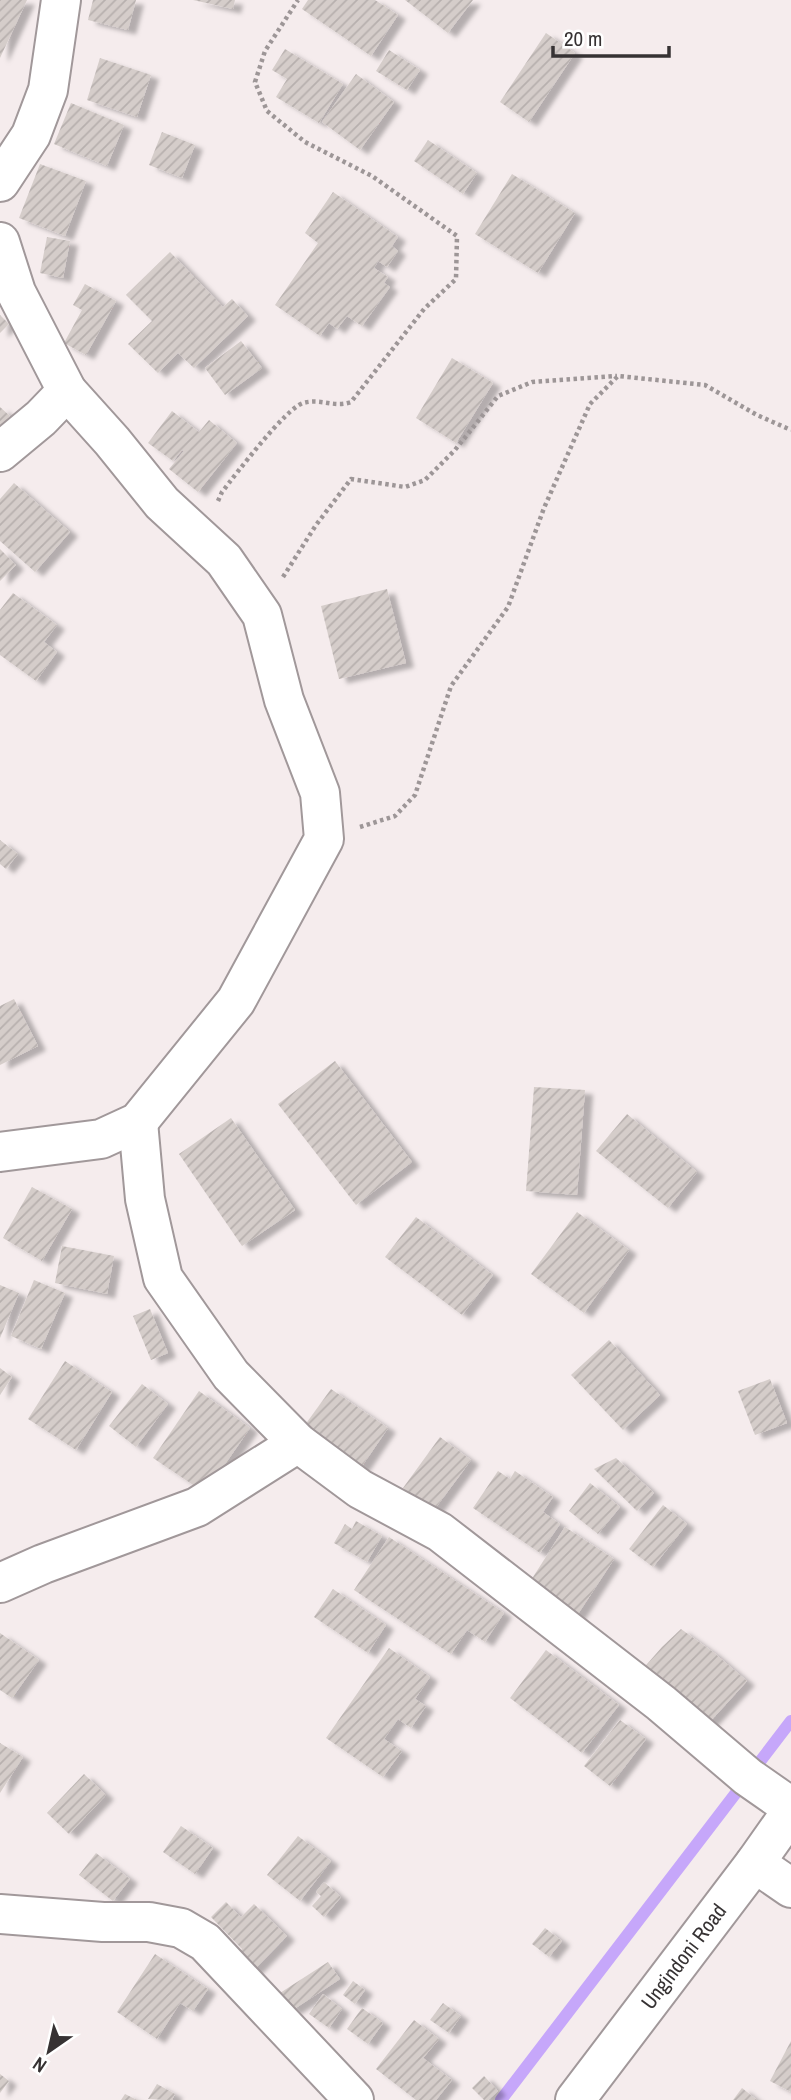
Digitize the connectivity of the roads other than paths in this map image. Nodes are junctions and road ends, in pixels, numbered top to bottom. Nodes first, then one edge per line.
1 (61, 0) edge
2 (0, 182) edge
3 (0, 242) edge
4 (67, 391) junction
5 (0, 452) edge
6 (138, 1122) junction
7 (0, 1152) edge
8 (298, 1443) junction
9 (0, 1583) edge
10 (791, 1809) edge
11 (755, 1863) junction
12 (791, 1888) edge
13 (0, 1914) edge
14 (354, 2100) edge
15 (575, 2100) edge

1 - 2 street
3 - 4 street
4 - 5 street
4 - 6 street
6 - 7 street
6 - 8 street
8 - 9 street
8 - 10 street
10 - 11 street, Ungindoni Road
11 - 12 street
11 - 15 street, Ungindoni Road
13 - 14 street

